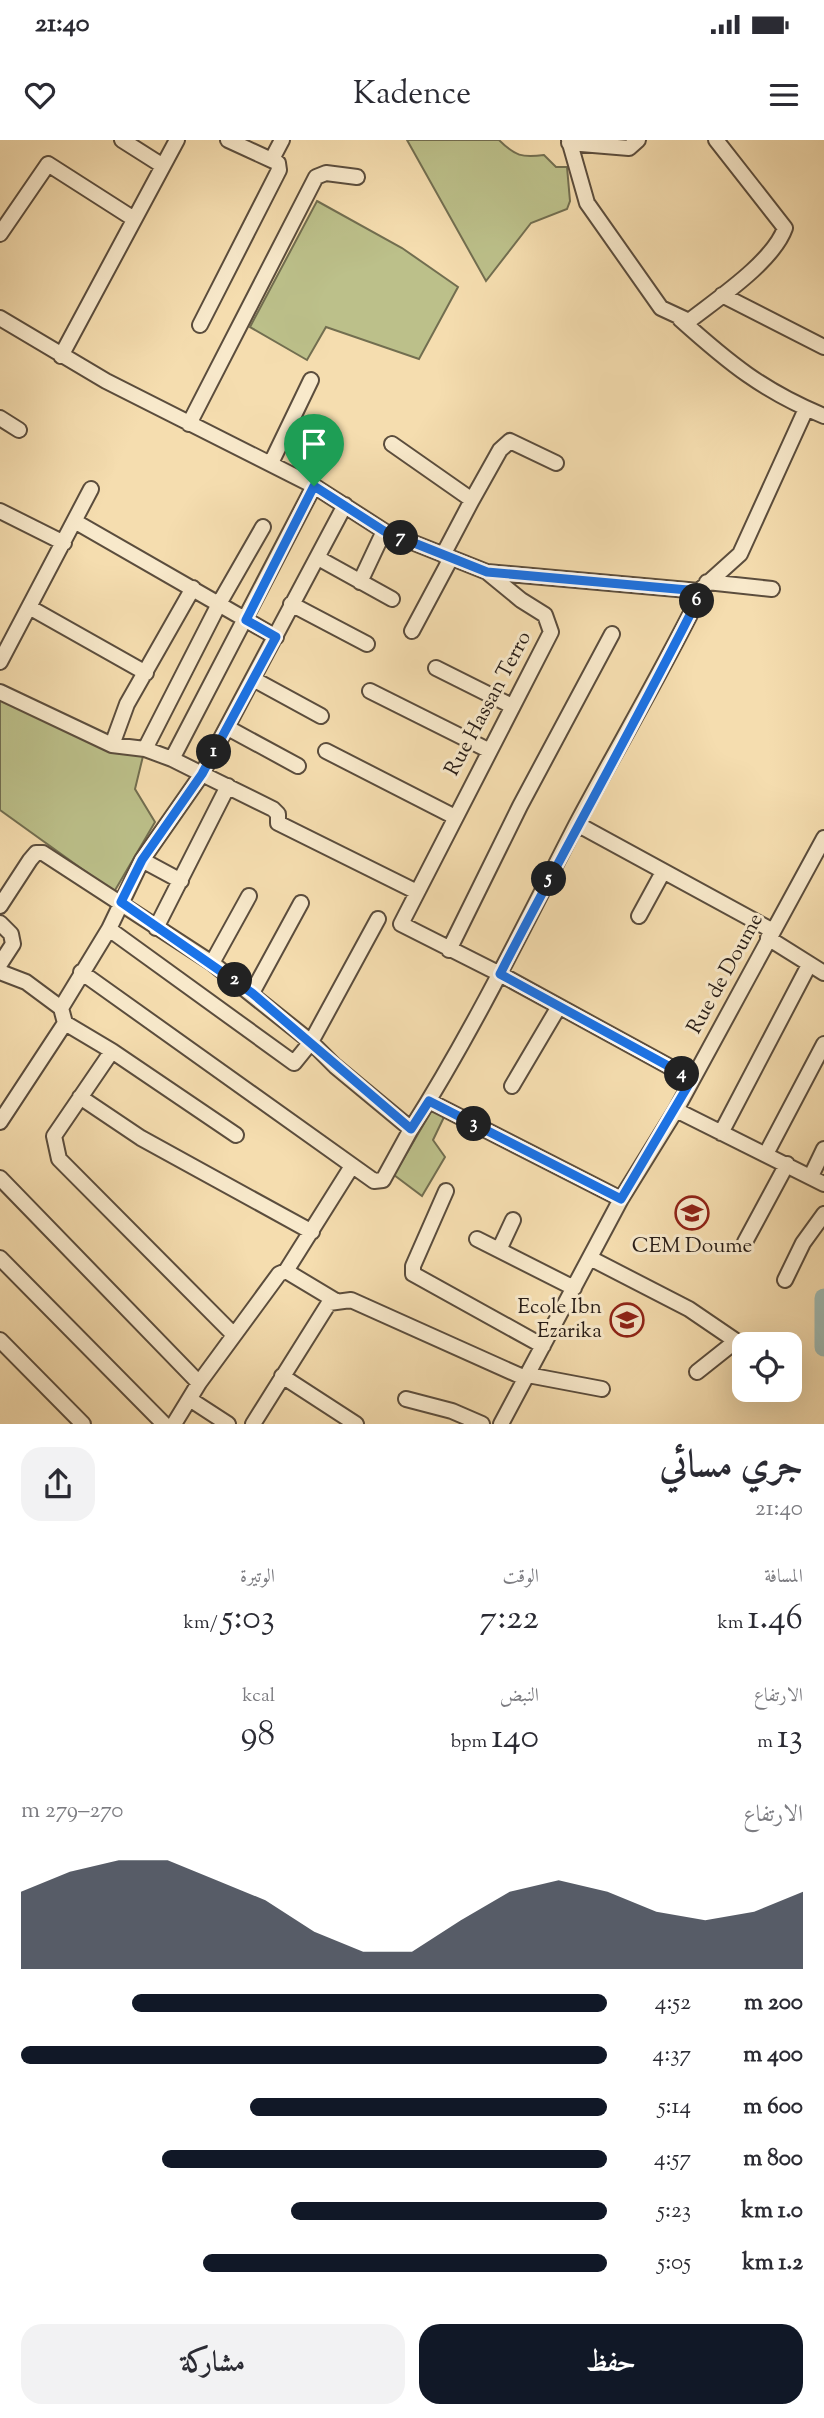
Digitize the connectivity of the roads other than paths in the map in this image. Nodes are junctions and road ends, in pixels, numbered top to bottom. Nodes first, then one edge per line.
1 (122, 140) edge
2 (177, 140) edge
3 (228, 140) edge
4 (282, 140) edge
5 (638, 140) edge
6 (716, 140) edge
7 (569, 141) edge
8 (272, 159) junction
9 (163, 166) junction
10 (357, 177) dead end
11 (134, 219) junction
12 (0, 234) edge
13 (722, 295) junction
14 (0, 318) edge
15 (680, 319) junction
16 (200, 325) dead end
17 (824, 347) edge
18 (61, 356) junction
19 (311, 380) dead end
20 (806, 409) junction
21 (824, 416) edge
22 (0, 418) edge
23 (189, 424) junction
24 (19, 430) dead end
25 (392, 443) dead end
26 (271, 463) junction
27 (556, 463) dead end
28 (314, 486) junction
29 (91, 489) dead end
30 (472, 500) junction
31 (345, 505) junction
32 (0, 511) edge
33 (76, 522) junction
34 (263, 527) dead end
35 (384, 531) junction
36 (64, 543) junction
37 (447, 556) junction
38 (318, 558) junction
39 (487, 572) junction
40 (360, 582) junction
41 (703, 587) junction
42 (194, 589) junction
43 (772, 589) dead end
44 (392, 599) dead end
45 (220, 602) junction
46 (291, 604) junction
47 (29, 607) junction
48 (246, 620) junction
49 (412, 631) dead end
50 (612, 634) dead end
51 (276, 637) junction
52 (366, 644) dead end
53 (0, 662) edge
54 (436, 668) dead end
55 (146, 673) junction
56 (253, 679) junction
57 (370, 691) dead end
58 (0, 692) edge
59 (512, 706) junction
60 (321, 716) dead end
61 (228, 729) junction
62 (112, 745) junction
63 (145, 749) junction
64 (488, 750) junction
65 (326, 751) dead end
66 (172, 759) junction
67 (298, 766) dead end
68 (202, 774) junction
69 (228, 786) junction
70 (455, 817) junction
71 (577, 824) junction
72 (824, 838) edge
73 (142, 860) junction
74 (663, 872) junction
75 (181, 881) junction
76 (418, 892) junction
77 (249, 896) dead end
78 (121, 902) junction
79 (301, 903) dead end
80 (0, 906) edge
81 (639, 916) dead end
82 (378, 919) dead end
83 (0, 923) edge
84 (156, 928) junction
85 (108, 929) junction
86 (771, 935) junction
87 (449, 950) junction
88 (212, 963) junction
89 (0, 964) edge
90 (809, 965) junction
91 (0, 972) edge
92 (81, 972) junction
93 (824, 973) edge
94 (500, 974) junction
95 (252, 993) junction
96 (61, 1008) junction
97 (558, 1008) junction
98 (65, 1023) junction
99 (311, 1042) junction
100 (824, 1044) edge
101 (112, 1051) junction
102 (692, 1079) junction
103 (512, 1086) dead end
104 (80, 1097) junction
105 (429, 1101) junction
106 (676, 1110) junction
107 (0, 1122) edge
108 (411, 1129) junction
109 (722, 1133) junction
110 (236, 1135) dead end
111 (824, 1149) edge
112 (766, 1154) junction
113 (787, 1164) junction
114 (352, 1166) junction
115 (810, 1176) junction
116 (0, 1178) edge
117 (824, 1184) edge
118 (446, 1191) dead end
119 (621, 1199) junction
120 (824, 1214) edge
121 (513, 1220) dead end
122 (312, 1232) junction
123 (477, 1239) dead end
124 (746, 1242) dead end
125 (499, 1250) junction
126 (0, 1258) edge
127 (590, 1258) junction
128 (286, 1270) junction
129 (785, 1280) dead end
130 (574, 1288) junction
131 (336, 1301) junction
132 (234, 1335) junction
133 (0, 1340) edge
134 (543, 1346) junction
135 (697, 1372) dead end
136 (282, 1376) junction
137 (527, 1377) junction
138 (199, 1383) junction
139 (602, 1389) dead end
140 (191, 1399) junction
141 (406, 1399) dead end
142 (505, 1423) edge
143 (83, 1424) edge
144 (164, 1424) edge
145 (174, 1424) edge
146 (228, 1424) edge
147 (253, 1424) edge
148 (356, 1424) edge
149 (482, 1424) edge

1 - 9 street
2 - 9 street
3 - 8 street
4 - 8 street
5 - 7 street
6 - 13 street
7 - 15 street
8 - 16 street
9 - 11 street
10 - 23 street
11 - 12 street
11 - 18 street
13 - 15 street
13 - 17 street
14 - 18 street, Rue Hassan Terro
15 - 20 street
18 - 23 street, Rue Hassan Terro
19 - 26 street
20 - 21 street
20 - 41 street
22 - 24 street
23 - 26 street, Rue Hassan Terro
25 - 30 street
26 - 28 street, Rue Hassan Terro
27 - 30 street
28 - 31 street, Rue Hassan Terro
28 - 48 street
29 - 33 street
30 - 37 street
31 - 35 street, Rue Hassan Terro
31 - 38 street
32 - 36 street
33 - 36 street
33 - 42 street
34 - 45 street
35 - 37 street, Rue Hassan Terro
35 - 40 street
36 - 47 street
37 - 39 street, Rue Hassan Terro
37 - 49 street
38 - 40 street
38 - 46 street
39 - 41 street
39 - 59 street, Rue Hassan Terro
40 - 44 street
41 - 43 street
41 - 71 street
42 - 45 street
42 - 55 street
45 - 48 street
45 - 63 street
46 - 51 street
46 - 52 street
47 - 53 street
47 - 55 street
48 - 51 street
48 - 66 street
50 - 87 street
51 - 56 street
54 - 59 street
55 - 62 street
56 - 60 street
56 - 61 street
57 - 64 street
58 - 62 street
59 - 64 street, Rue Hassan Terro
61 - 67 street
61 - 68 street
62 - 63 street
63 - 66 street
64 - 70 street, Rue Hassan Terro
65 - 70 street
66 - 68 street
68 - 69 street
68 - 73 street
69 - 75 street
69 - 76 street
70 - 76 street, Rue Hassan Terro
71 - 74 street
71 - 94 street
72 - 86 street, Rue de Doume
73 - 75 street
73 - 78 street
74 - 81 street
74 - 86 street
75 - 84 street
76 - 87 street, Rue Hassan Terro
77 - 88 street
78 - 80 street
78 - 84 street
78 - 85 street
79 - 95 street
82 - 99 street
83 - 89 street
84 - 88 street
85 - 92 street
85 - 99 street
86 - 90 street
86 - 102 street, Rue de Doume
87 - 94 street, Rue Hassan Terro
88 - 95 street
90 - 93 street
90 - 109 street
91 - 96 street
92 - 96 street
92 - 114 street
94 - 97 street, Rue Hassan Terro
94 - 105 street
95 - 99 street
96 - 98 street
97 - 102 street, Rue Hassan Terro
97 - 103 street
98 - 101 street
98 - 107 street
99 - 108 street
100 - 112 street
101 - 104 street
101 - 110 street
102 - 106 street, Rue de Doume
104 - 122 street
104 - 132 street
105 - 108 street
105 - 119 street
106 - 109 street
106 - 119 street, Rue de Doume
108 - 114 street
109 - 112 street
111 - 115 street
112 - 113 street
113 - 115 street
113 - 124 street
114 - 122 street
115 - 117 street
116 - 138 street
118 - 134 street
119 - 127 street, Rue de Doume
120 - 129 street
121 - 125 street
122 - 128 street
123 - 125 street
125 - 130 street
126 - 144 street
127 - 130 street, Rue de Doume
127 - 135 street
128 - 131 street
128 - 132 street
130 - 134 street, Rue de Doume
131 - 136 street
131 - 137 street
132 - 138 street
133 - 143 street
134 - 137 street, Rue de Doume
136 - 147 street
136 - 148 street
137 - 139 street
137 - 142 street, Rue de Doume
138 - 140 street
140 - 145 street
140 - 146 street
141 - 149 street

